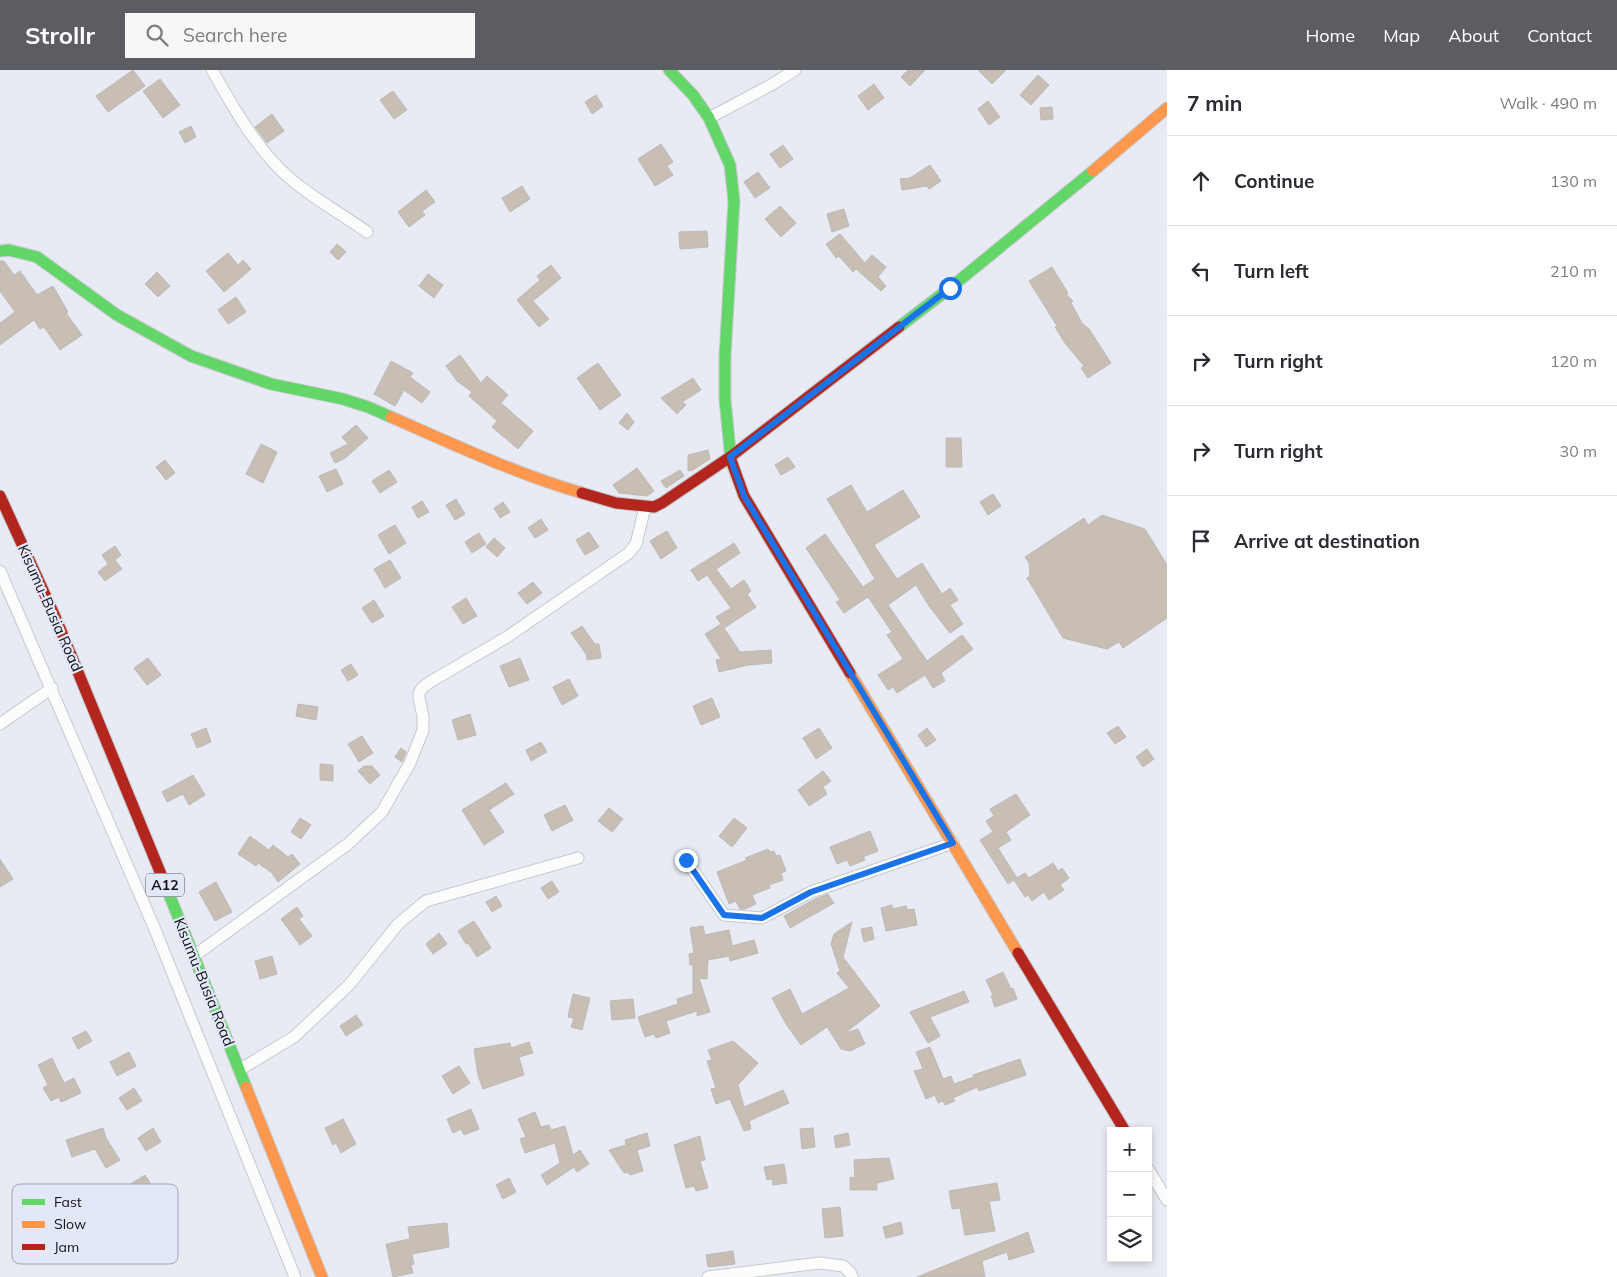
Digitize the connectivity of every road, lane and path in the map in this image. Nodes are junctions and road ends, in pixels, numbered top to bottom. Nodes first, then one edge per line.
1 (212, 70) edge
2 (669, 70) edge
3 (796, 70) edge
4 (1167, 108) edge
5 (709, 118) junction
6 (367, 232) dead end
7 (0, 252) edge
8 (730, 457) junction
9 (0, 496) edge
10 (645, 507) junction
11 (0, 571) edge
12 (52, 688) junction
13 (0, 724) edge
14 (953, 843) junction
15 (578, 858) dead end
16 (686, 860) dead end
17 (194, 956) junction
18 (239, 1070) junction
19 (1123, 1127) edge
20 (1150, 1172) edge
21 (1167, 1200) edge
22 (295, 1277) edge
23 (322, 1277) edge
24 (708, 1277) edge
25 (852, 1277) edge

1 - 6 street
2 - 5 main road
3 - 5 street
4 - 8 main road
5 - 8 main road
7 - 10 main road
8 - 10 main road
8 - 14 main road
9 - 17 main road, Kisumu-Busia Road / A12
10 - 17 street
11 - 12 street
12 - 13 street
12 - 22 street
14 - 16 street
14 - 19 main road
15 - 18 street
17 - 18 main road, Kisumu-Busia Road / A12
18 - 23 main road, Kisumu-Busia Road / A12
20 - 21 street
24 - 25 street

